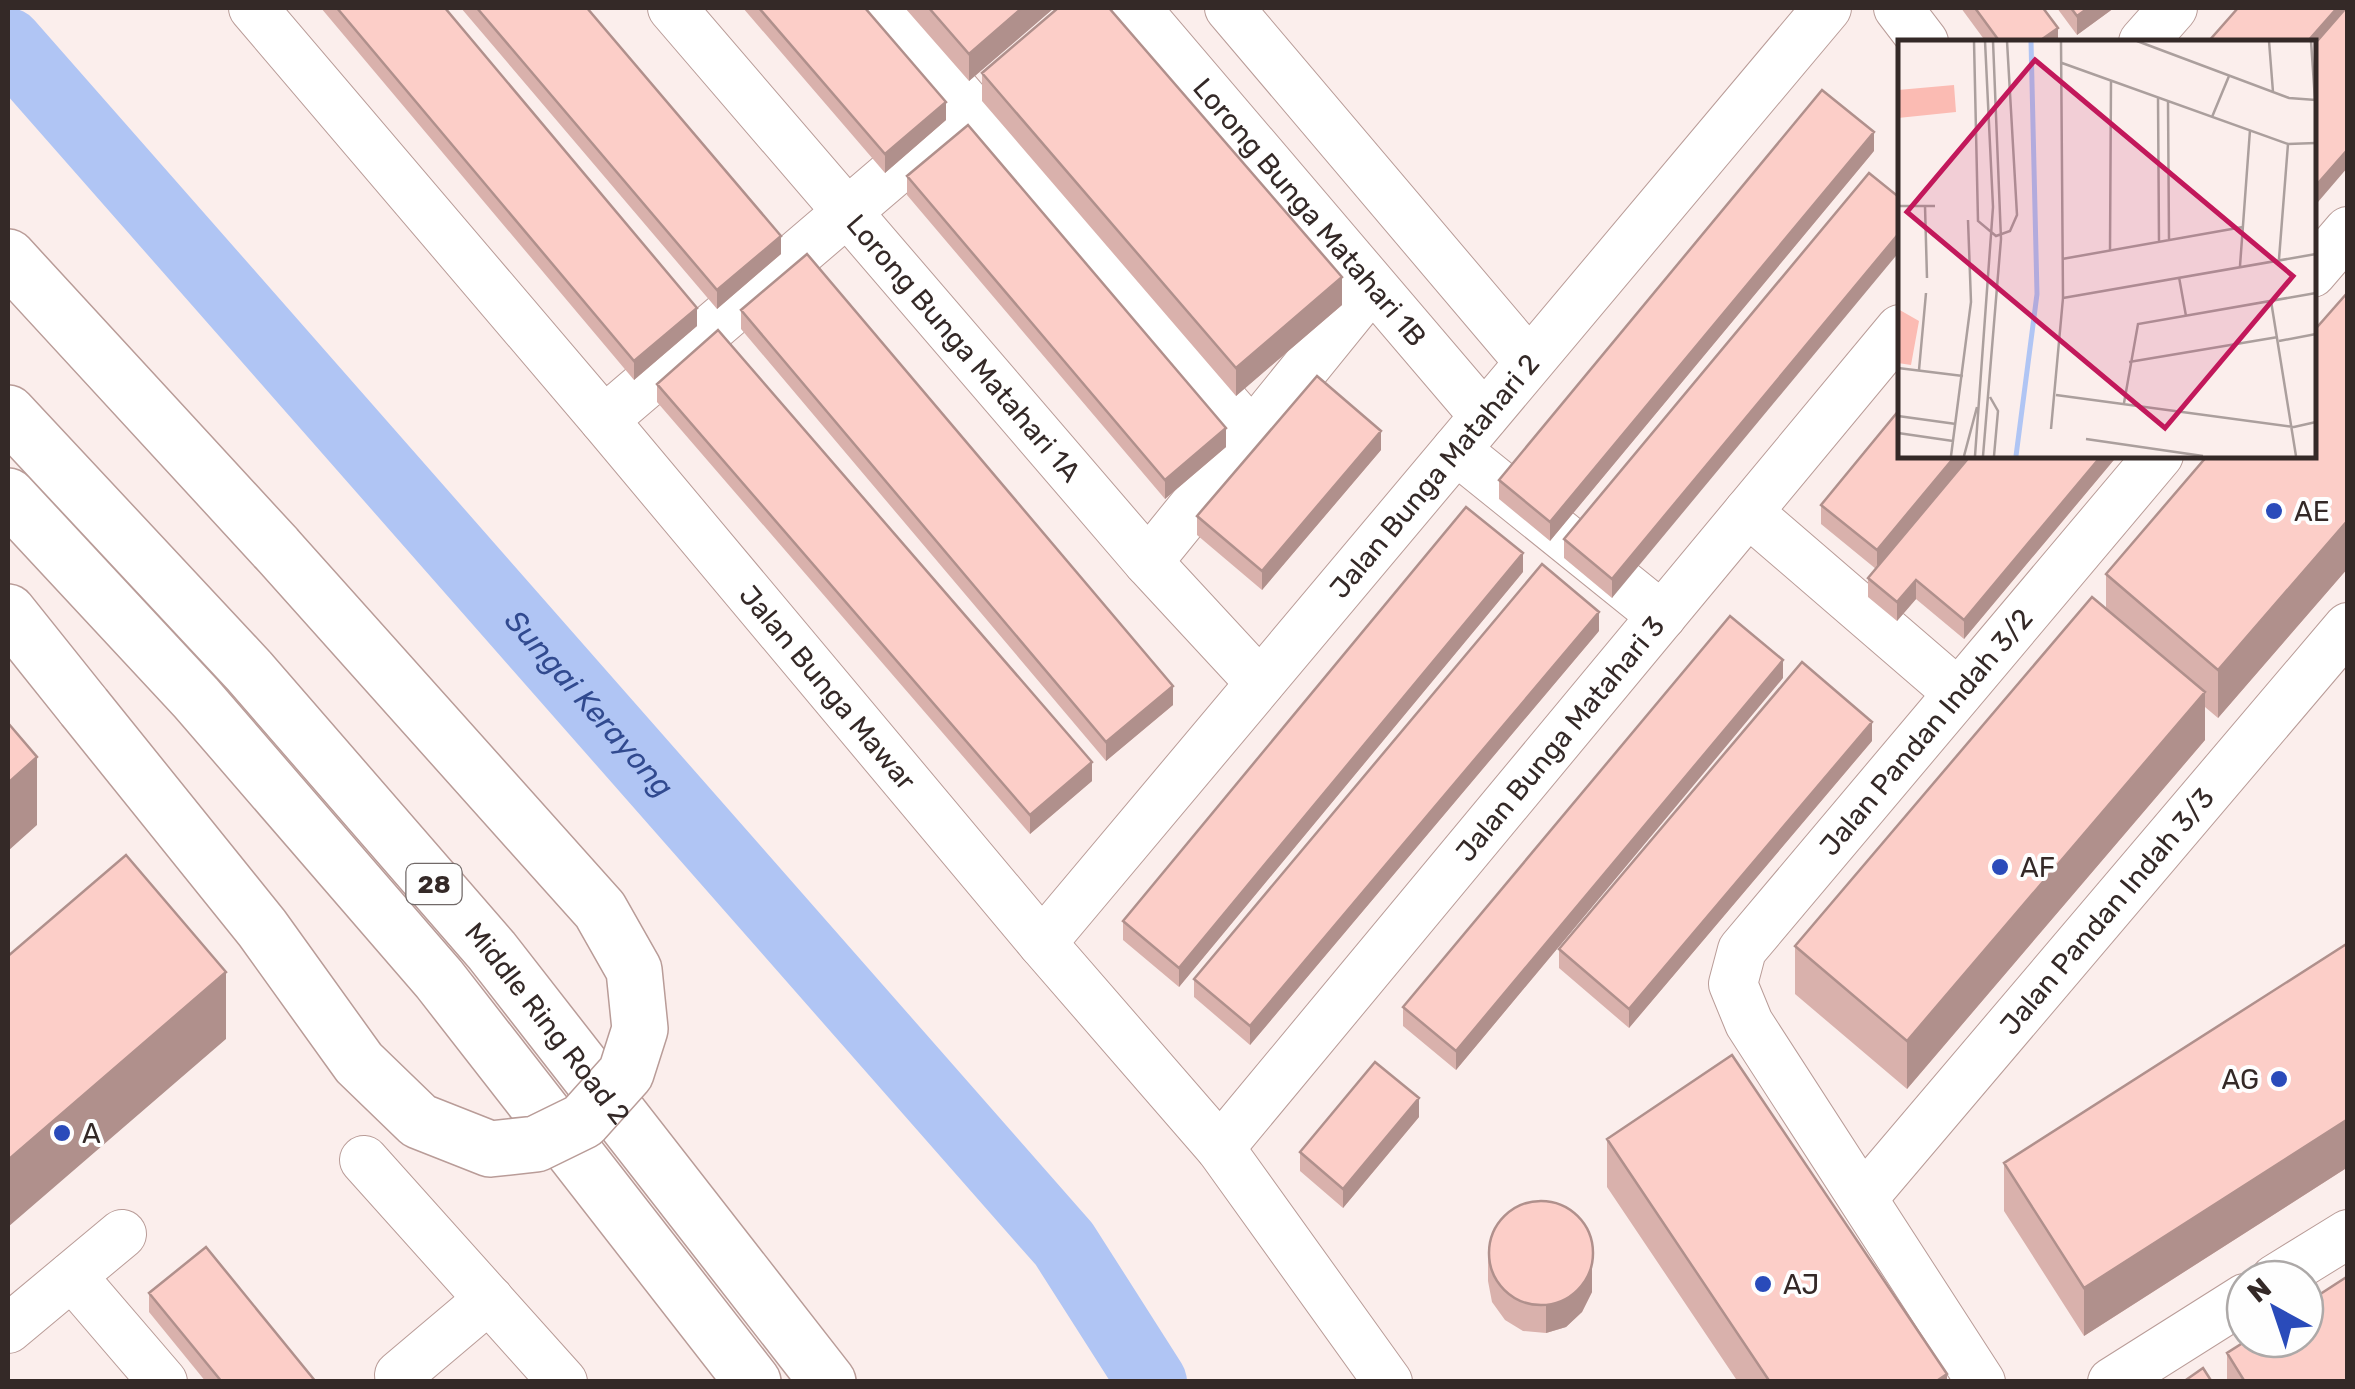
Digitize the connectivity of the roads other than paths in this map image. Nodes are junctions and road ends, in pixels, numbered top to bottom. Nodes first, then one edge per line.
1 (253, 8) edge
2 (672, 8) edge
3 (884, 8) edge
4 (1136, 8) edge
5 (1228, 8) edge
6 (1827, 8) edge
7 (1898, 8) edge
8 (2174, 8) edge
9 (1922, 40) edge
10 (2145, 40) edge
11 (973, 91) junction
12 (849, 210) junction
13 (2347, 232) edge
14 (8, 258) edge
15 (2315, 269) edge
16 (1371, 287) junction
17 (1898, 331) edge
18 (1529, 362) junction
19 (8, 414) edge
20 (604, 420) junction
21 (1251, 432) junction
22 (1470, 433) junction
23 (2156, 458) edge
24 (8, 496) edge
25 (1748, 512) junction
26 (1148, 562) junction
27 (8, 612) edge
28 (1662, 616) junction
29 (2348, 627) edge
30 (1260, 683) junction
31 (1958, 693) junction
32 (1042, 943) junction
33 (1220, 1148) junction
34 (364, 1160) dead end
35 (1864, 1197) junction
36 (122, 1234) dead end
37 (2348, 1234) edge
38 (2308, 1259) edge
39 (72, 1276) junction
40 (489, 1299) junction
41 (2225, 1311) edge
42 (8, 1329) edge
43 (399, 1375) dead end
44 (160, 1378) edge
45 (563, 1382) edge
46 (753, 1382) edge
47 (828, 1382) edge
48 (1388, 1382) edge
49 (1981, 1382) edge
50 (2112, 1382) edge

1 - 20 street, Jalan Bunga Mawar
2 - 12 street, Lorong Bunga Matahari 1A
3 - 11 street
4 - 16 street, Lorong Bunga Matahari 1B
5 - 18 street
6 - 18 street, Jalan Bunga Matahari 2
7 - 9 street
8 - 10 street
11 - 12 street
11 - 21 street
12 - 20 street
12 - 26 street, Lorong Bunga Matahari 1A
13 - 15 street
14 - 27 highway, bridge
16 - 21 street
16 - 22 street, Lorong Bunga Matahari 1B
17 - 25 street, Jalan Bunga Matahari 3
18 - 22 street, Jalan Bunga Matahari 2
19 - 47 highway, Middle Ring Road 2 / 28
20 - 32 street, Jalan Bunga Mawar
21 - 26 street
22 - 28 street, Lorong Bunga Matahari 1B
22 - 30 street, Jalan Bunga Matahari 2
23 - 31 street, Jalan Pandan Indah 3/2
24 - 46 highway, Middle Ring Road 2 / 28
25 - 28 street, Jalan Bunga Matahari 3
25 - 31 street
26 - 30 street, Lorong Bunga Matahari 1A
28 - 33 street, Jalan Bunga Matahari 3
29 - 35 street, Jalan Pandan Indah 3/3
30 - 32 street, Jalan Bunga Matahari 2
31 - 35 street, Jalan Pandan Indah 3/2
32 - 33 street, Jalan Bunga Mawar
33 - 48 street, Jalan Bunga Mawar
34 - 40 street
35 - 49 street, Jalan Pandan Indah 3/2
36 - 39 street
37 - 38 street
39 - 42 street
39 - 44 street
40 - 43 street
40 - 45 street
41 - 50 street

